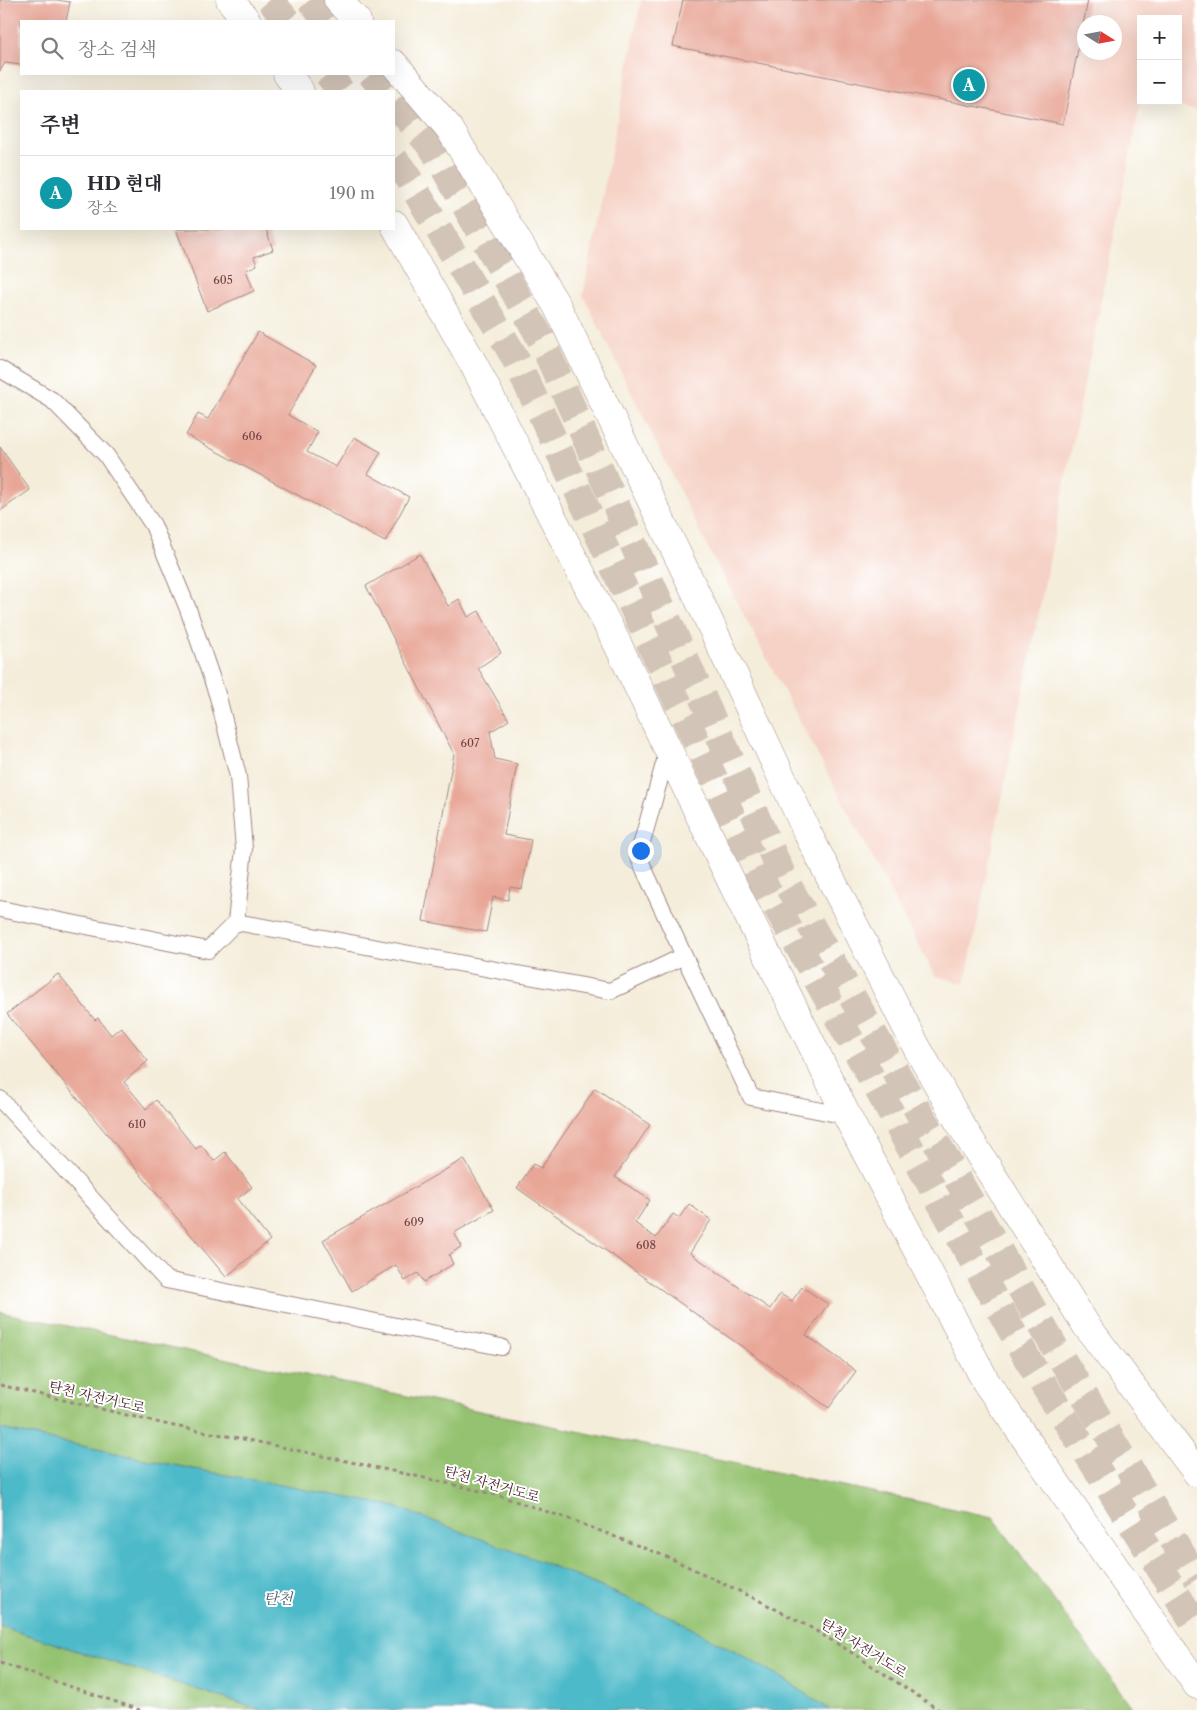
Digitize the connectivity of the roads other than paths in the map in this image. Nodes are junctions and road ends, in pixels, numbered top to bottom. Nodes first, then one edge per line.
1 (230, 0) edge
2 (338, 0) edge
3 (246, 20) edge
4 (356, 20) edge
5 (395, 65) edge
6 (288, 75) edge
7 (299, 90) edge
8 (395, 226) edge
9 (0, 369) edge
10 (668, 750) junction
11 (0, 909) edge
12 (236, 922) junction
13 (684, 956) junction
14 (0, 1098) edge
15 (847, 1116) junction
16 (502, 1347) dead end
17 (1197, 1474) edge
18 (1197, 1685) edge

1 - 3 highway
2 - 4 highway
5 - 17 highway
6 - 7 highway
8 - 10 highway
9 - 12 lane
10 - 13 lane
10 - 15 highway
11 - 12 lane
12 - 13 lane
13 - 15 lane
14 - 16 lane
15 - 18 highway

